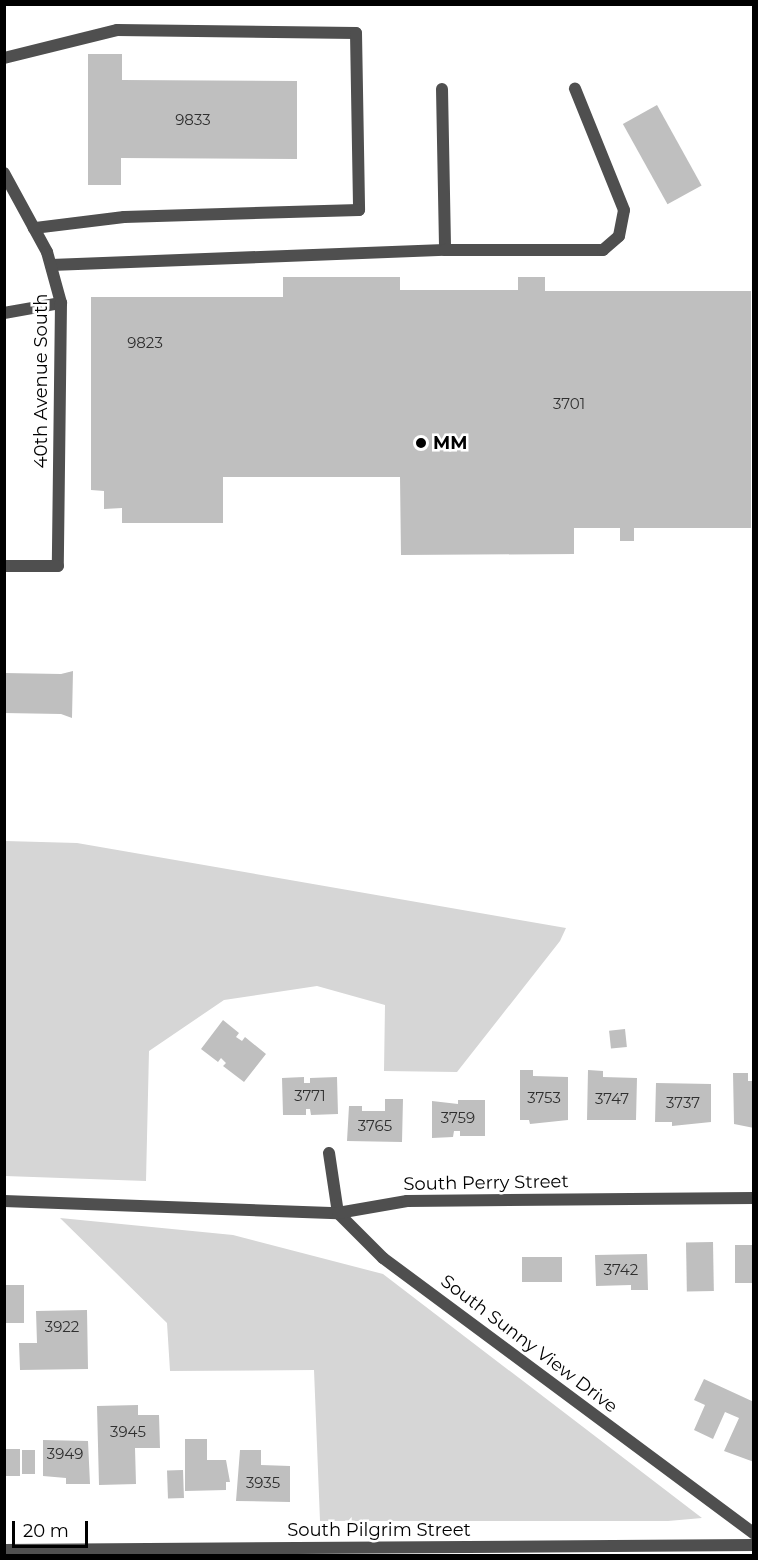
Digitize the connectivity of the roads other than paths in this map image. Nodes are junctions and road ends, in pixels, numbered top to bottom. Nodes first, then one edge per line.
1 (4, 58) edge
2 (442, 89) dead end
3 (574, 89) dead end
4 (4, 173) edge
5 (34, 228) junction
6 (445, 250) junction
7 (51, 265) junction
8 (61, 303) junction
9 (4, 313) edge
10 (4, 566) edge
11 (329, 1153) dead end
12 (753, 1198) edge
13 (4, 1201) edge
14 (338, 1213) junction
15 (753, 1534) edge
16 (753, 1545) edge
17 (4, 1550) edge

1 - 5 street
2 - 6 street
3 - 6 street
4 - 5 street, 40th Avenue South
5 - 7 street, 40th Avenue South
6 - 7 street
7 - 8 street, 40th Avenue South
8 - 9 street
8 - 10 street, 40th Avenue South
11 - 14 street
12 - 14 street, South Perry Street
13 - 14 street, South Perry Street
14 - 15 street, South Sunny View Drive
16 - 17 street, South Pilgrim Street

